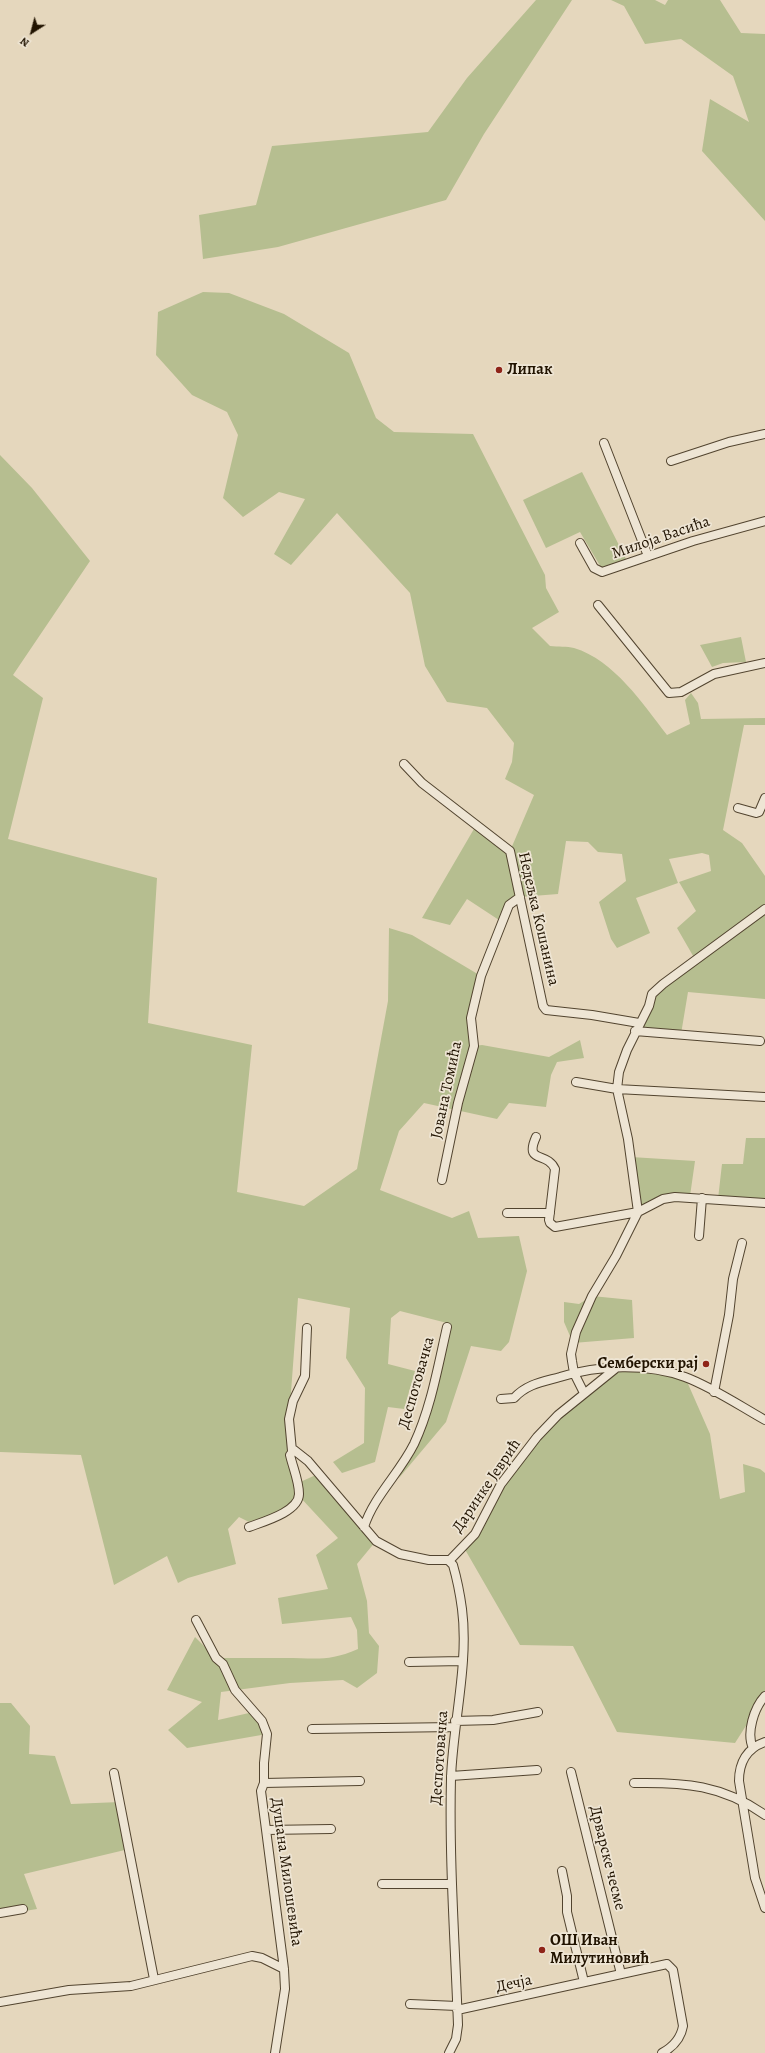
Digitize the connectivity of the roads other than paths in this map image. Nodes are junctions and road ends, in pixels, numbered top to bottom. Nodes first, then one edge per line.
1 (765, 434) edge
2 (604, 443) dead end
3 (671, 461) dead end
4 (765, 521) edge
5 (580, 543) dead end
6 (648, 556) junction
7 (598, 605) dead end
8 (765, 663) edge
9 (404, 764) dead end
10 (765, 798) edge
11 (738, 808) dead end
12 (520, 897) junction
13 (765, 909) edge
14 (639, 1023) junction
15 (635, 1031) junction
16 (760, 1041) dead end
17 (576, 1082) dead end
18 (617, 1089) junction
19 (765, 1097) edge
20 (536, 1137) dead end
21 (442, 1180) dead end
22 (702, 1198) junction
23 (765, 1203) edge
24 (638, 1212) junction
25 (507, 1213) dead end
26 (550, 1213) junction
27 (699, 1236) dead end
28 (742, 1244) dead end
29 (447, 1327) dead end
30 (307, 1328) dead end
31 (616, 1368) junction
32 (574, 1373) junction
33 (714, 1392) junction
34 (584, 1393) junction
35 (501, 1399) dead end
36 (765, 1420) edge
37 (292, 1451) junction
38 (249, 1527) dead end
39 (364, 1527) junction
40 (449, 1561) junction
41 (196, 1620) dead end
42 (462, 1661) junction
43 (409, 1662) dead end
44 (765, 1696) edge
45 (538, 1712) dead end
46 (455, 1724) junction
47 (312, 1729) dead end
48 (765, 1742) edge
49 (754, 1748) junction
50 (538, 1770) dead end
51 (571, 1772) dead end
52 (114, 1773) dead end
53 (452, 1776) junction
54 (360, 1781) dead end
55 (264, 1783) junction
56 (634, 1784) dead end
57 (740, 1799) junction
58 (765, 1815) edge
59 (331, 1829) dead end
60 (266, 1830) junction
61 (562, 1871) dead end
62 (382, 1884) dead end
63 (451, 1884) junction
64 (765, 1908) edge
65 (23, 1909) dead end
66 (0, 1913) edge
67 (284, 1969) junction
68 (621, 1974) junction
69 (154, 1979) junction
70 (584, 1982) junction
71 (0, 2002) edge
72 (410, 2004) dead end
73 (457, 2008) junction
74 (275, 2053) edge
75 (449, 2053) edge
76 (662, 2053) edge

1 - 3 street
2 - 6 street
4 - 6 street, Милоја Васића
5 - 6 street, Милоја Васића
7 - 8 street
9 - 12 street, Недељка Кошанина
10 - 11 street
12 - 14 street, Недељка Кошанина
12 - 21 street, Јована Томића
13 - 14 street
14 - 15 street
15 - 16 street
15 - 18 street
17 - 18 street
18 - 19 street
18 - 24 street
20 - 26 street
22 - 23 street
22 - 24 street
22 - 27 street
24 - 26 street
24 - 32 street
25 - 26 street
28 - 33 street
29 - 39 street, Деспотовачка
30 - 37 street
31 - 32 street
31 - 33 street
31 - 34 street, Даринке Јеврић
32 - 34 street
32 - 35 street
33 - 36 street
34 - 40 street, Даринке Јеврић
37 - 38 street
37 - 39 street
39 - 40 street
40 - 42 street, Деспотовачка
41 - 55 street, Душана Милошевића
42 - 43 street
42 - 46 street, Деспотовачка
44 - 49 street
45 - 46 street
46 - 47 street
46 - 53 street, Деспотовачка
48 - 49 street
49 - 57 street
50 - 53 street
51 - 68 street, Дрварске чесме
52 - 69 street
53 - 63 street, Деспотовачка
54 - 55 street
55 - 60 street, Душана Милошевића
56 - 57 street
57 - 58 street
57 - 64 street
59 - 60 street
60 - 67 street, Душана Милошевића
61 - 70 street
62 - 63 street
63 - 73 street, Деспотовачка
65 - 66 street
67 - 69 street
67 - 74 street, Душана Милошевића
68 - 70 street, Дечја
68 - 76 street, Дечја
69 - 71 street
70 - 73 street, Дечја
72 - 73 street, Дечја
73 - 75 street, Деспотовачка

